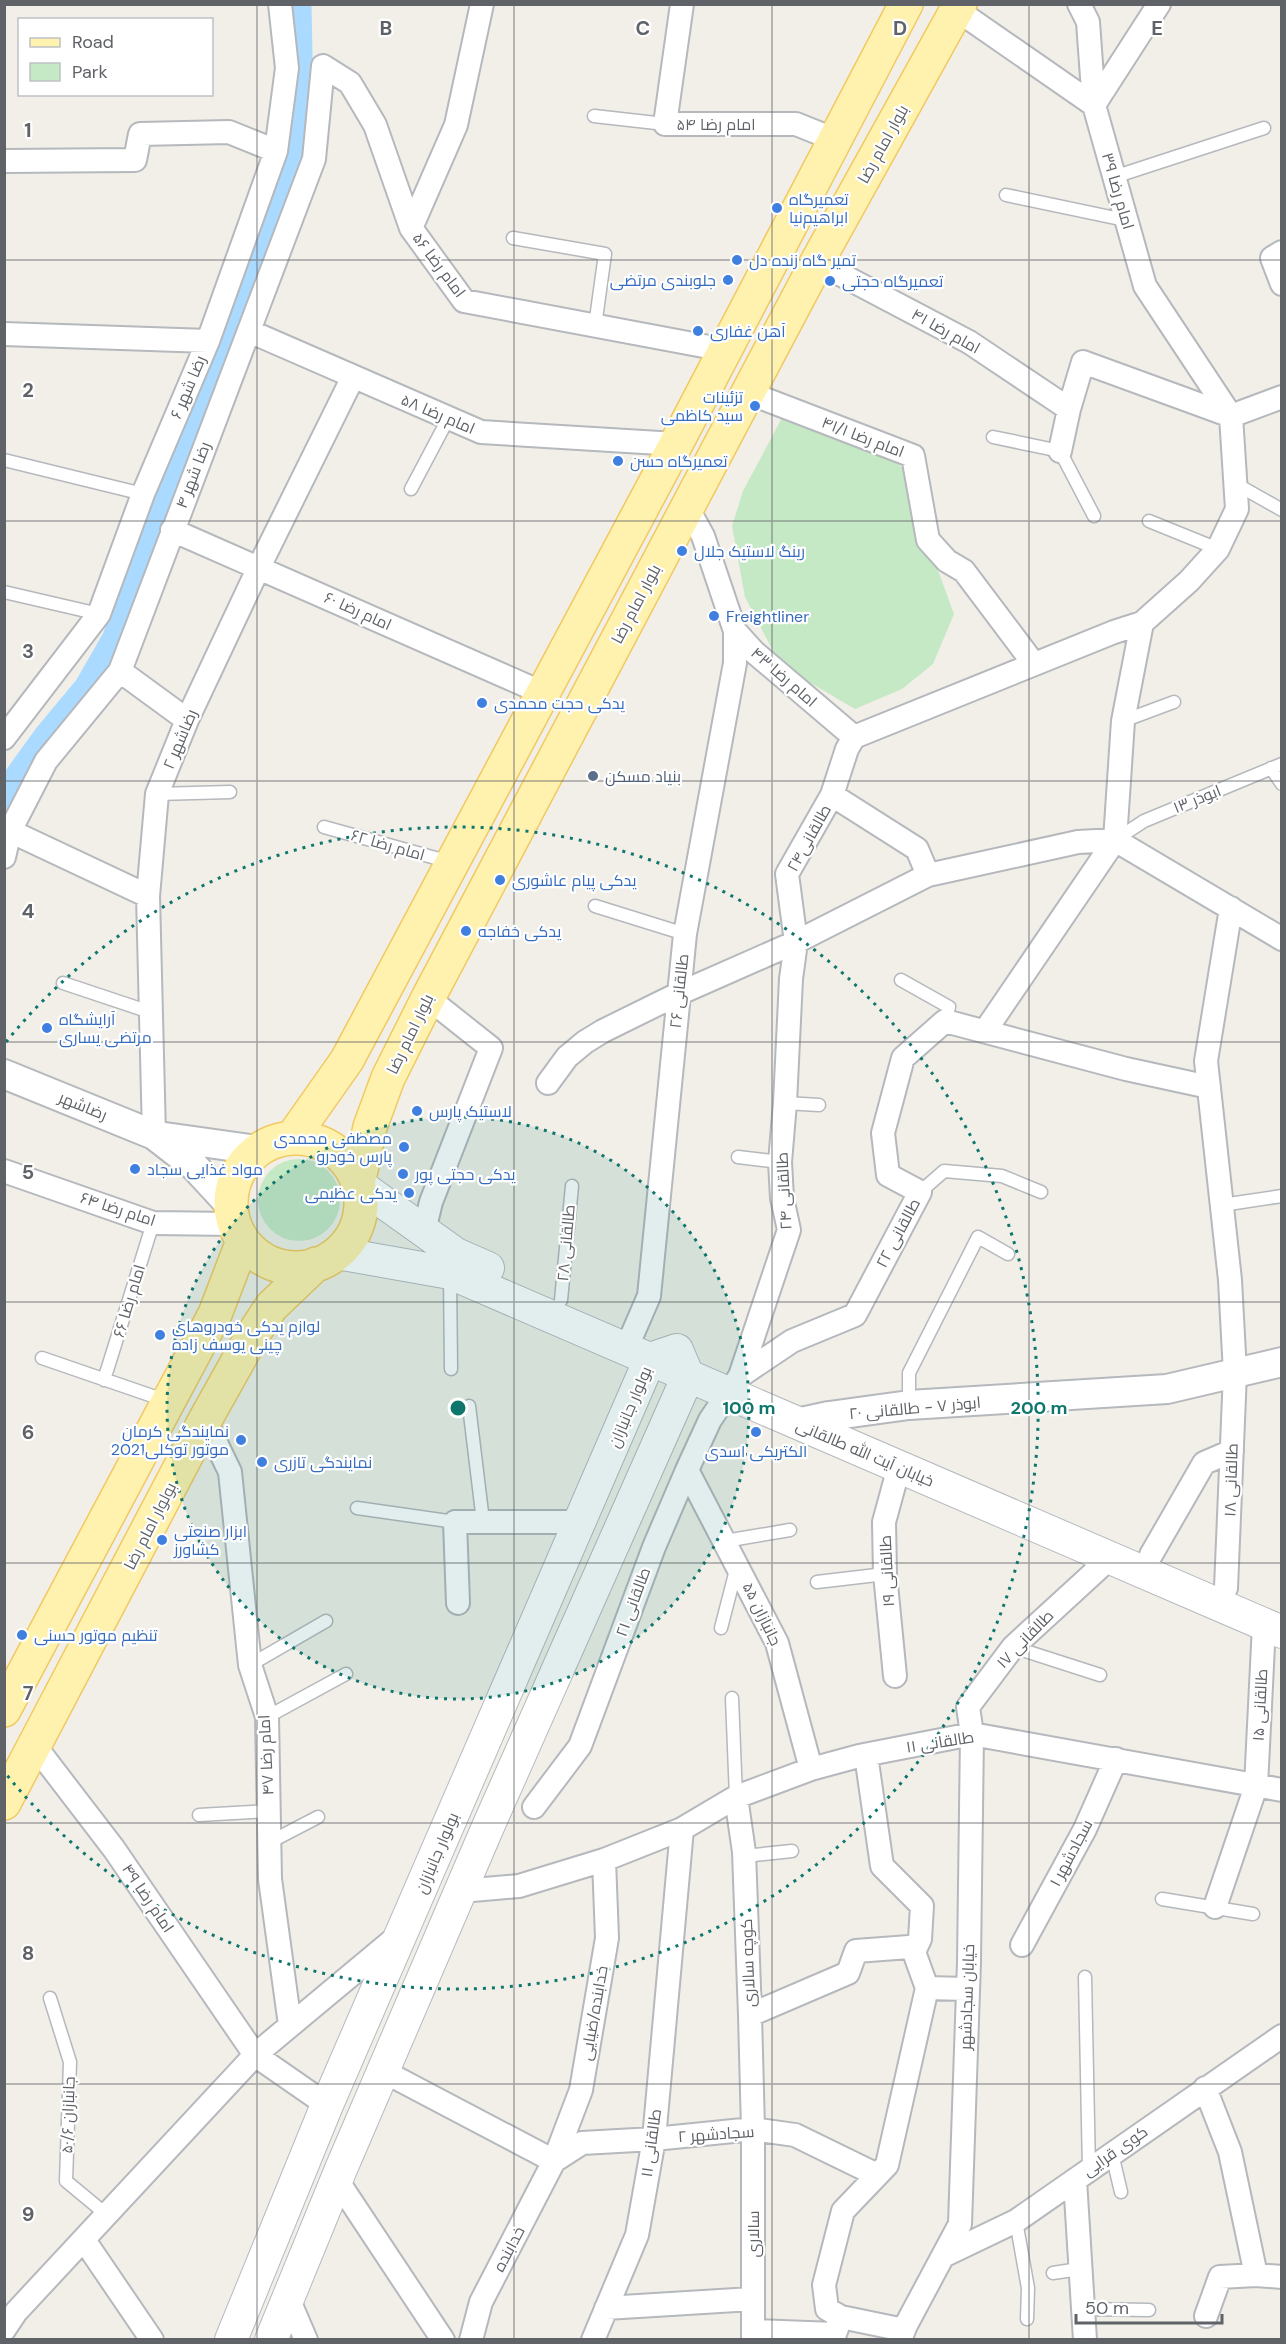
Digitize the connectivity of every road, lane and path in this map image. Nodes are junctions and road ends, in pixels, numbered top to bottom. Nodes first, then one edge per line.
1 (280, 4) edge
2 (482, 4) edge
3 (682, 4) edge
4 (906, 4) edge
5 (1079, 4) edge
6 (1159, 4) edge
7 (958, 7) edge
8 (323, 66) joint
9 (1094, 105) junction
10 (594, 116) dead end
11 (665, 124) junction
12 (1264, 128) dead end
13 (836, 140) junction
14 (276, 151) junction
15 (4, 161) edge
16 (1114, 177) junction
17 (1006, 195) dead end
18 (1125, 220) junction
19 (411, 228) junction
20 (513, 238) dead end
21 (1281, 252) edge
22 (817, 262) junction
23 (1281, 284) edge
24 (595, 326) junction
25 (249, 331) junction
26 (4, 334) edge
27 (208, 341) junction
28 (725, 350) junction
29 (353, 377) junction
30 (749, 393) junction
31 (1281, 397) edge
32 (1069, 409) junction
33 (1231, 416) junction
34 (448, 419) junction
35 (993, 437) dead end
36 (676, 444) junction
37 (1060, 451) junction
38 (4, 460) edge
39 (1236, 484) junction
40 (411, 489) dead end
41 (143, 494) junction
42 (687, 507) junction
43 (1281, 510) edge
44 (1094, 516) dead end
45 (1149, 521) dead end
46 (172, 530) junction
47 (1218, 549) junction
48 (259, 567) junction
49 (4, 592) edge
50 (99, 614) junction
51 (1142, 623) junction
52 (735, 632) junction
53 (1034, 664) junction
54 (120, 670) junction
55 (543, 693) junction
56 (1174, 702) dead end
57 (187, 720) junction
58 (1123, 721) junction
59 (5, 737) edge
60 (854, 737) junction
61 (1276, 766) edge
62 (1281, 784) edge
63 (230, 792) dead end
64 (157, 794) junction
65 (832, 795) junction
66 (324, 827) dead end
67 (10, 831) junction
68 (1115, 840) junction
69 (4, 857) edge
70 (452, 863) junction
71 (928, 875) junction
72 (148, 896) junction
73 (595, 906) dead end
74 (1231, 908) junction
75 (685, 934) junction
76 (1281, 939) edge
77 (796, 942) junction
78 (901, 980) dead end
79 (63, 983) dead end
80 (678, 994) junction
81 (428, 998) junction
82 (150, 1012) junction
83 (945, 1021) junction
84 (985, 1031) junction
85 (347, 1060) junction
86 (4, 1074) edge
87 (388, 1078) junction
88 (548, 1083) dead end
89 (1209, 1087) junction
90 (785, 1102) junction
91 (819, 1105) dead end
92 (157, 1138) junction
93 (292, 1138) junction
94 (257, 1150) junction
95 (738, 1156) dead end
96 (780, 1162) junction
97 (4, 1171) edge
98 (358, 1184) junction
99 (572, 1186) dead end
100 (920, 1192) junction
101 (1041, 1192) dead end
102 (1281, 1196) edge
103 (1222, 1205) junction
104 (153, 1223) junction
105 (236, 1224) junction
106 (424, 1231) junction
107 (1008, 1254) dead end
108 (327, 1259) junction
109 (453, 1264) junction
110 (561, 1300) junction
111 (215, 1314) junction
112 (252, 1336) junction
113 (655, 1353) junction
114 (42, 1358) dead end
115 (1281, 1362) edge
116 (451, 1369) dead end
117 (1235, 1373) junction
118 (104, 1380) junction
119 (733, 1383) junction
120 (168, 1402) junction
121 (909, 1405) junction
122 (469, 1406) dead end
123 (829, 1416) junction
124 (205, 1420) junction
125 (797, 1423) junction
126 (612, 1450) junction
127 (1233, 1451) junction
128 (649, 1467) junction
129 (899, 1467) junction
130 (687, 1470) junction
131 (357, 1508) dead end
132 (483, 1521) junction
133 (454, 1522) junction
134 (580, 1522) junction
135 (790, 1530) dead end
136 (725, 1541) junction
137 (1151, 1555) junction
138 (1110, 1558) junction
139 (737, 1565) junction
140 (885, 1574) junction
141 (817, 1582) dead end
142 (1226, 1588) junction
143 (458, 1603) dead end
144 (326, 1621) dead end
145 (1276, 1623) edge
146 (721, 1628) dead end
147 (1013, 1647) junction
148 (250, 1665) junction
149 (346, 1674) dead end
150 (1100, 1675) dead end
151 (895, 1676) dead end
152 (732, 1698) dead end
153 (4, 1710) edge
154 (267, 1717) junction
155 (972, 1734) junction
156 (35, 1746) junction
157 (866, 1755) junction
158 (1116, 1759) junction
159 (811, 1769) junction
160 (1256, 1786) junction
161 (1281, 1790) edge
162 (736, 1797) junction
163 (4, 1803) edge
164 (534, 1808) dead end
165 (269, 1811) junction
166 (198, 1815) dead end
167 (318, 1817) dead end
168 (682, 1829) junction
169 (270, 1842) junction
170 (792, 1851) dead end
171 (744, 1856) junction
172 (604, 1860) junction
173 (461, 1891) junction
174 (1162, 1899) dead end
175 (1215, 1907) junction
176 (1253, 1914) dead end
177 (402, 1932) junction
178 (1023, 1945) dead end
179 (914, 1952) junction
180 (1085, 1977) dead end
181 (927, 1988) junction
182 (967, 1989) junction
183 (50, 1998) dead end
184 (750, 2015) junction
185 (290, 2025) junction
186 (1281, 2036) edge
187 (255, 2055) junction
188 (383, 2071) junction
189 (1205, 2088) junction
190 (327, 2105) junction
191 (753, 2129) junction
192 (654, 2139) junction
193 (1112, 2154) junction
194 (554, 2161) junction
195 (877, 2175) junction
196 (1082, 2175) junction
197 (337, 2180) junction
198 (1121, 2192) dead end
199 (107, 2215) junction
200 (1016, 2221) junction
201 (273, 2238) junction
202 (84, 2240) junction
203 (307, 2252) junction
204 (943, 2256) junction
205 (1079, 2269) junction
206 (1053, 2273) dead end
207 (1256, 2275) junction
208 (1281, 2277) edge
209 (288, 2298) junction
210 (752, 2299) junction
211 (606, 2308) junction
212 (1082, 2309) junction
213 (1149, 2310) dead end
214 (1206, 2316) dead end
215 (841, 2317) junction
216 (1027, 2319) dead end
217 (4, 2330) edge
218 (753, 2335) edge
219 (902, 2335) edge
220 (152, 2340) edge
221 (231, 2340) edge
222 (272, 2340) edge
223 (306, 2340) edge
224 (443, 2340) edge
225 (471, 2340) edge
226 (593, 2340) edge
227 (1085, 2340) edge

1 - 14 street, رضا شهر ۶
2 - 19 street
3 - 11 street
4 - 13 main road
5 - 9 street, امام رضا ۳۹
6 - 9 street
7 - 9 street
7 - 22 main road, بلوار امام رضا
8 - 19 street, امام رضا ۵۶
8 - 25 street, رضا شهر ۴
9 - 16 street, امام رضا ۳۹
10 - 11 lane, امام رضا ۵۴
11 - 13 street, امام رضا ۵۴
12 - 16 lane
13 - 28 main road
14 - 15 street
14 - 27 street, رضا شهر ۶
16 - 18 street, امام رضا ۳۹
17 - 18 lane
18 - 33 street, امام رضا ۳۹
19 - 24 street, امام رضا ۵۶
20 - 24 lane
21 - 23 street
22 - 30 main road, بلوار امام رضا
22 - 32 street, امام رضا ۴۱
24 - 28 street, امام رضا ۵۶
25 - 29 street, امام رضا ۵۸
25 - 46 street, رضا شهر ۴
26 - 27 street
27 - 41 street, رضا شهر ۶
28 - 36 main road
29 - 34 street, امام رضا ۵۸
29 - 48 street, رضاشهر ۲
30 - 42 main road, بلوار امام رضا
30 - 53 street, امام رضا ۴۱/۱
31 - 33 street
32 - 33 street
32 - 37 street
33 - 39 street
34 - 36 street, امام رضا ۵۸
34 - 40 lane
35 - 37 lane
36 - 55 main road
37 - 44 lane
38 - 41 lane
39 - 43 lane
39 - 47 street
41 - 50 street, رضا شهر ۶
42 - 52 street, امام رضا ۴۳
42 - 81 main road, بلوار امام رضا
45 - 47 lane
46 - 48 street, امام رضا ۶۰
46 - 54 street, رضا شهر ۴
47 - 51 street
48 - 55 street, امام رضا ۶۰
48 - 57 street, رضاشهر ۲
49 - 50 lane
50 - 59 street, رضا شهر ۶
51 - 53 street
51 - 58 street
52 - 60 street, امام رضا ۴۳
52 - 75 street, طالقانی ۲۶
53 - 60 street
54 - 57 street
54 - 67 street, رضا شهر ۴
55 - 70 main road
56 - 58 lane
57 - 64 street, رضاشهر ۲
58 - 68 street
60 - 65 street, طالقانی۲۴
61 - 62 lane
61 - 68 lane, ابوذر ۱۳
63 - 64 lane
64 - 72 street, رضاشهر ۲
65 - 71 street
65 - 77 street, طالقانی۲۴
66 - 70 lane, امام رضا ۶۲
67 - 69 street, رضا شهر ۴
67 - 72 street
68 - 71 street
68 - 74 street
68 - 84 street
70 - 85 main road
71 - 77 street
72 - 82 street, رضاشهر ۲
73 - 75 lane
74 - 76 street
74 - 89 street, طالقانی ۱۸
75 - 80 street, طالقانی ۲۶
77 - 80 street
77 - 90 street, طالقانی ۲۴
78 - 83 lane
79 - 82 lane
80 - 88 street
80 - 113 street, طالقانی ۲۶
81 - 87 main road, بلوار امام رضا
81 - 106 street
82 - 92 street, رضاشهر ۲
83 - 84 street
83 - 100 street, طالقانی ۲۲
84 - 89 street
85 - 87 main road
85 - 93 main road
86 - 92 street, رضاشهر
87 - 98 main road, بلوار امام رضا
89 - 103 street, طالقانی ۱۸
90 - 91 lane
90 - 96 street, طالقانی ۲۴
92 - 94 street
92 - 105 street
93 - 94 main road
93 - 98 main road
94 - 105 main road
95 - 96 lane
96 - 119 street, طالقانی ۲۴
97 - 104 street, امام رضا ۶۴
98 - 106 main road
98 - 108 main road
99 - 110 lane, طالقانی ۲۸
100 - 101 lane
100 - 119 street, طالقانی ۲۲
102 - 103 lane
103 - 117 street, طالقانی ۱۸
104 - 105 street, امام رضا ۶۴
104 - 118 lane, امام رضا ۶۶
105 - 108 main road
105 - 111 main road
106 - 109 main road
107 - 121 lane
108 - 109 main road
108 - 112 main road, بولوار امام رضا
109 - 110 main road, خیابان آیت الله طالقانی
109 - 113 main road, خیابان آیت الله طالقانی
109 - 116 lane
110 - 113 main road, خیابان آیت الله طالقانی
111 - 112 main road
111 - 120 main road
112 - 124 main road, بولوار امام رضا
113 - 119 main road, خیابان آیت الله طالقانی
113 - 126 main road, بولوار جانبازان
113 - 128 main road
114 - 118 lane
115 - 117 street, ابوذر ۷ - طالقانی ۲۰
117 - 121 street, ابوذر ۷ - طالقانی ۲۰
117 - 127 street, طالقانی ۱۸
118 - 120 lane
119 - 123 main road, خیابان آیت الله طالقانی
119 - 125 main road, خیابان آیت الله طالقانی
119 - 130 street, طالقانی ۲۱
120 - 153 main road
121 - 123 street, ابوذر ۷ - طالقانی ۲۰
122 - 132 lane
123 - 125 street, ابوذر ۷ - طالقانی ۲۰
123 - 137 main road, خیابان آیت الله طالقانی
124 - 148 street, امام رضا ۴۷
124 - 156 main road, بولوار امام رضا
125 - 129 main road, خیابان آیت الله طالقانی
126 - 128 main road
126 - 134 main road, بولوار جانبازان
127 - 137 street
127 - 142 street, طالقانی ۱۸
128 - 173 main road
129 - 138 main road, خیابان آیت الله طالقانی
129 - 140 street, طالقانی ۱۹
130 - 136 street, جانبازان ۵۵
130 - 164 street, طالقانی ۲۱
131 - 133 lane
132 - 133 street
132 - 134 street
133 - 143 street
134 - 177 main road, بولوار جانبازان
135 - 136 lane
136 - 139 street, جانبازان ۵۵
137 - 142 main road, خیابان آیت الله طالقانی
138 - 145 main road, خیابان آیت الله طالقانی
138 - 147 street, طالقانی ۱۷
139 - 146 lane
139 - 159 street, جانبازان ۵۵
140 - 141 lane
140 - 151 street, طالقانی ۱۹
142 - 145 main road, خیابان آیت الله طالقانی
144 - 148 lane
145 - 160 street, طالقانی ۱۵
147 - 150 lane
147 - 155 street, طالقانی ۱۷
148 - 154 street, امام رضا ۴۷
149 - 154 lane
152 - 162 lane
154 - 165 street, امام رضا ۴۷
155 - 157 street, طالقانی ۱۱
155 - 158 street, طالقانی ۱۱
155 - 182 street, خیابان سجادشهر
156 - 163 main road, بولوار امام رضا
156 - 187 street, امام رضا ۴۹
157 - 159 street, طالقانی ۱۱
157 - 179 street
158 - 160 street, طالقانی ۱۱
158 - 178 street, سجادشهر ۱
159 - 162 street, طالقانی ۱۱
160 - 161 street, طالقانی ۱۱
160 - 175 street, طالقانی ۱۵
162 - 168 street, طالقانی ۱۱
162 - 171 street, کوچه سالاری
165 - 166 lane
165 - 169 street, امام رضا ۴۷
167 - 169 lane
168 - 172 street, طالقانی ۱۱
168 - 192 street, طالقانی ۱۱
169 - 185 street, امام رضا ۴۷
170 - 171 lane
171 - 184 street, کوچه سالاری
172 - 173 street, طالقانی ۱۱
172 - 194 street, خدابنده/ضیایی
173 - 188 main road
174 - 175 lane
175 - 176 lane
177 - 185 street
177 - 190 main road, بولوار جانبازان
179 - 181 street
179 - 184 street
180 - 196 lane
181 - 182 street
181 - 195 street
182 - 204 street, خیابان سجادشهر
183 - 199 lane, جانبازان ۵۰/۶
184 - 191 street, کوچه سالاری
185 - 187 street
186 - 189 street, کوی قرایی
187 - 190 street
187 - 199 street
188 - 194 street
188 - 197 main road
189 - 193 street, کوی قرایی
189 - 207 street
190 - 201 main road, بولوار جانبازان
191 - 192 street, سجادشهر ۲
191 - 195 street, سجادشهر ۲
191 - 210 street, سالاری
192 - 194 street, سجادشهر ۲
192 - 211 street, طالقانی ۱۱
193 - 196 street, کوی قرایی
193 - 198 lane
194 - 225 street, خدابنده
195 - 215 street
196 - 200 street, کوی قرایی
196 - 205 street
197 - 203 main road
197 - 224 street
199 - 202 street
200 - 204 street, کوی قرایی
200 - 216 lane
201 - 203 main road
201 - 221 main road, بولوار جانبازان
202 - 217 street
202 - 220 street
203 - 209 main road
204 - 219 street, خیابان سجادشهر
205 - 206 lane
205 - 212 street
207 - 208 street
207 - 214 street
209 - 222 main road
209 - 223 street
210 - 211 street
210 - 218 street, سالاری
211 - 226 street, طالقانی ۱۱
212 - 213 lane
212 - 227 street
215 - 218 street
215 - 219 street

